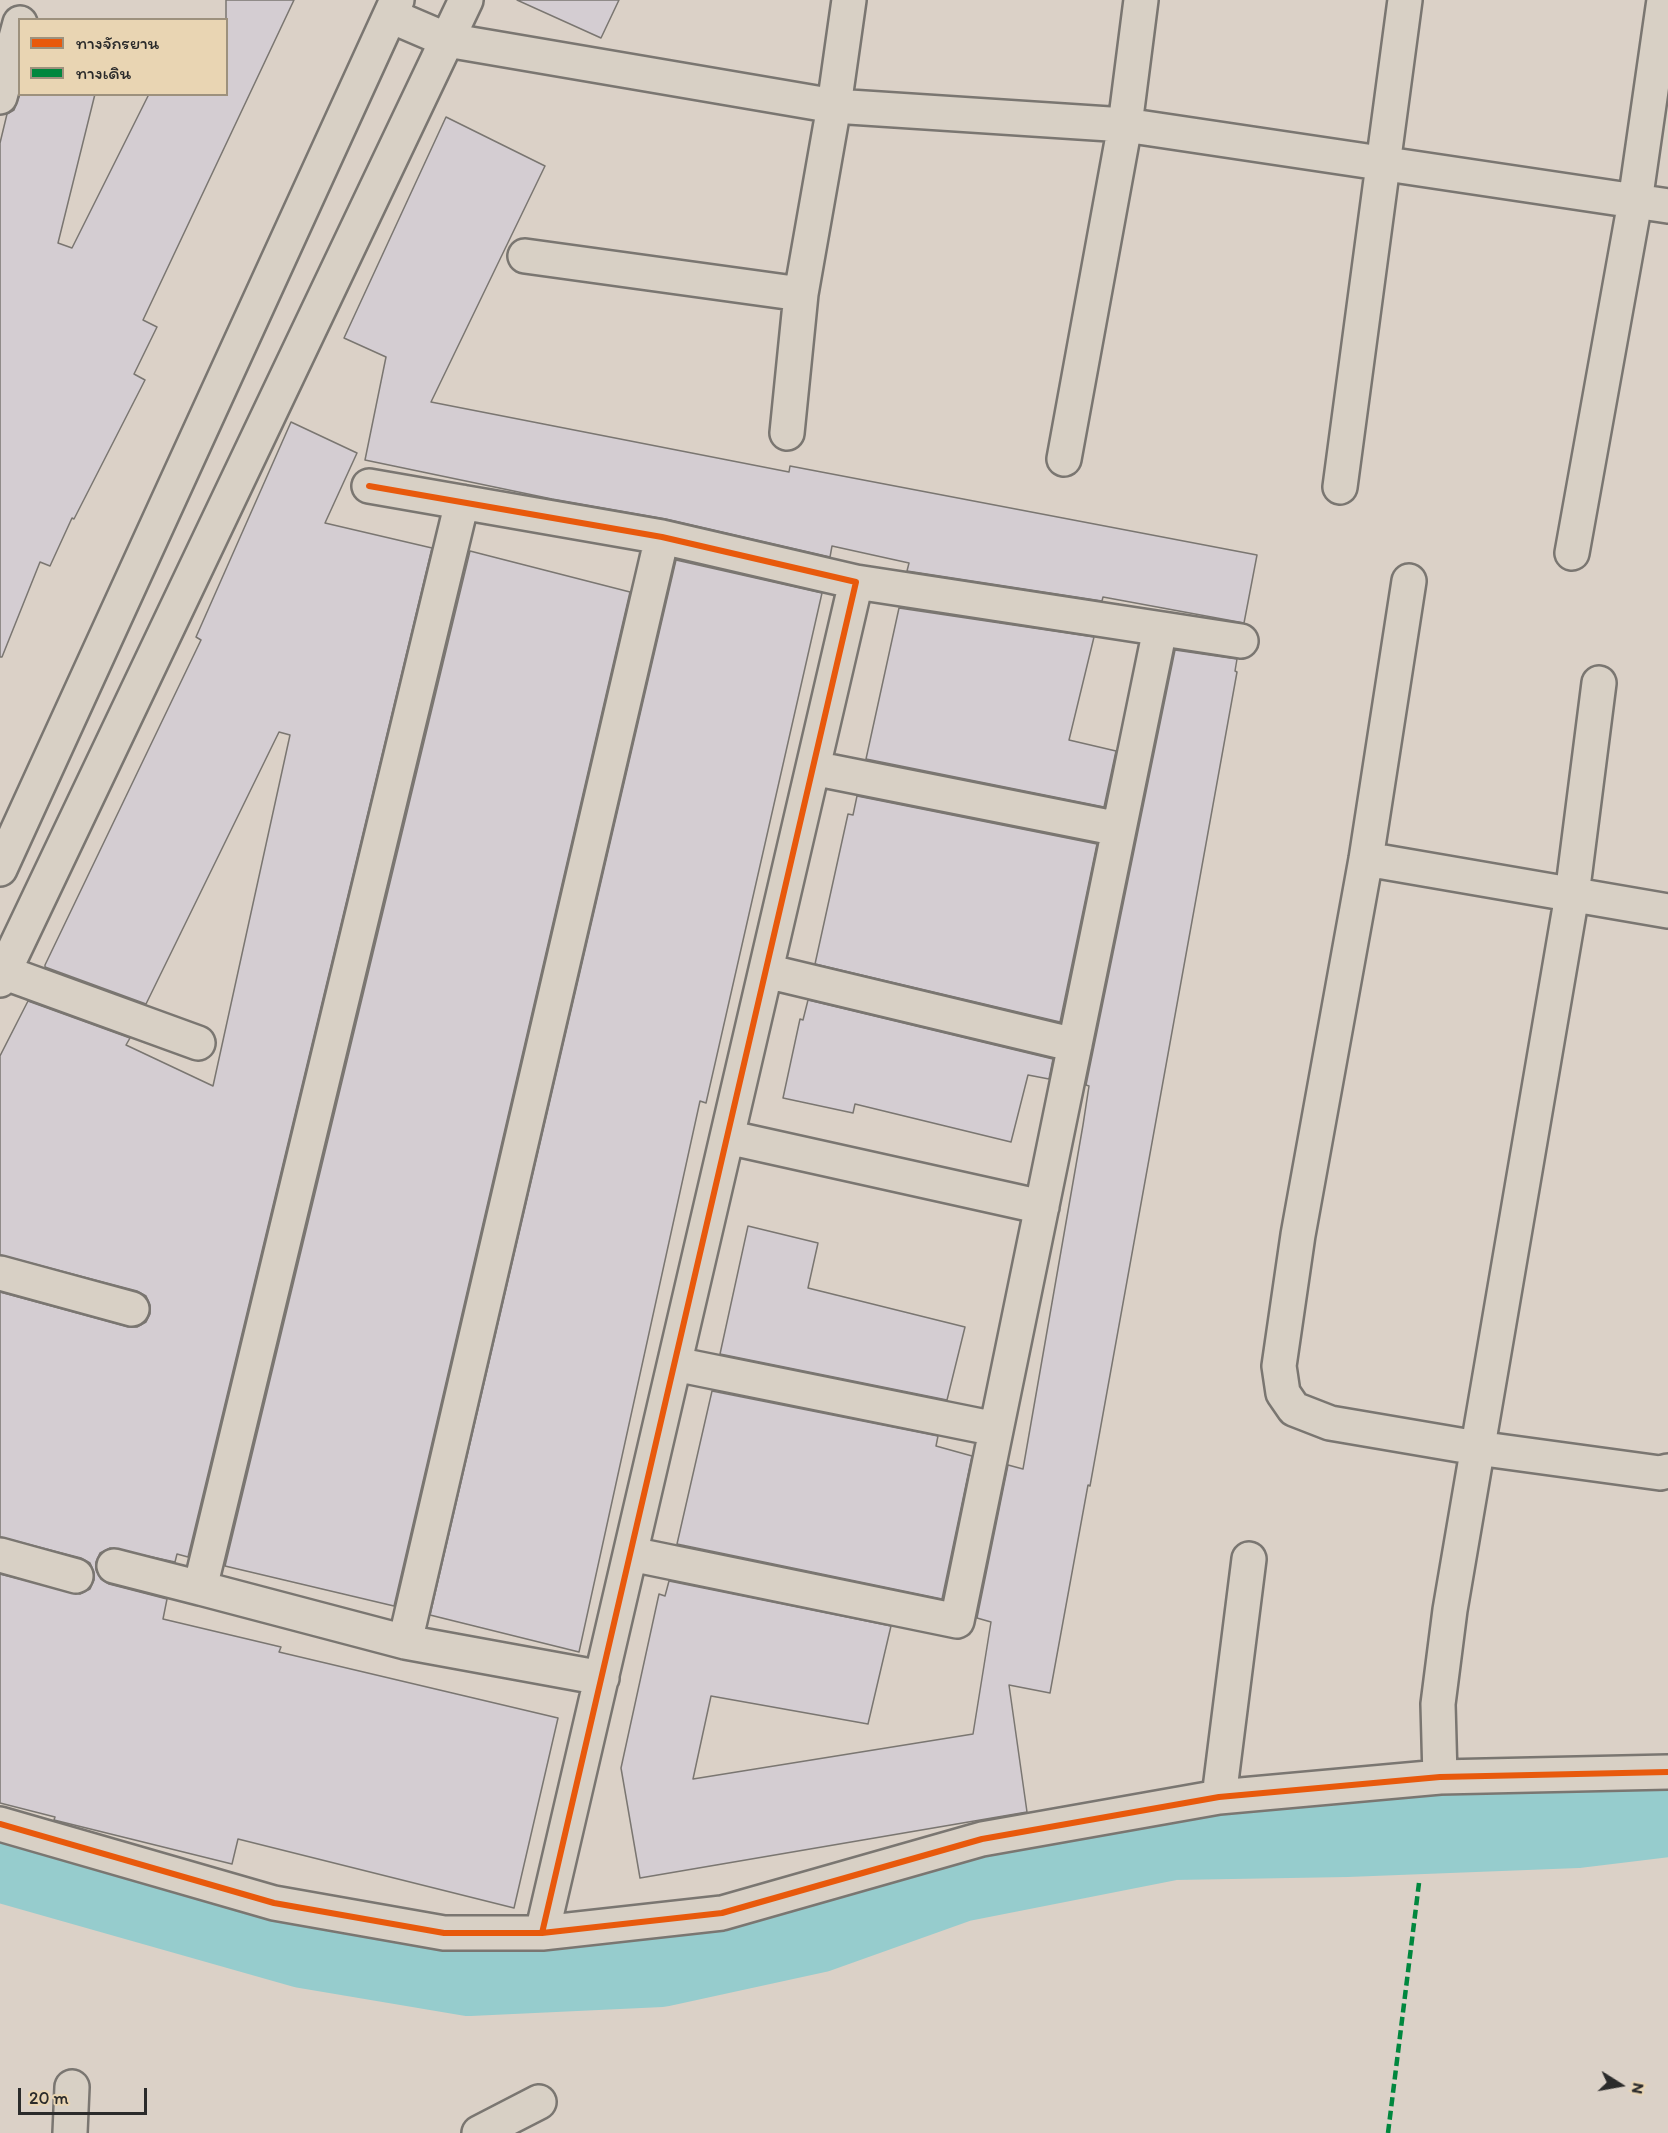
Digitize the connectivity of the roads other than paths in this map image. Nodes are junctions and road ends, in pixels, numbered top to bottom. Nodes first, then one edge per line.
1 (26, 0) edge
2 (466, 0) edge
3 (849, 0) edge
4 (1141, 0) edge
5 (1405, 0) edge
6 (1664, 0) edge
7 (394, 8) edge
8 (21, 18) edge
9 (18, 29) edge
10 (447, 40) junction
11 (0, 97) edge
12 (834, 106) junction
13 (1125, 125) junction
14 (1384, 163) junction
15 (1635, 202) junction
16 (1668, 206) edge
17 (525, 256) dead end
18 (801, 294) junction
19 (787, 433) dead end
20 (1064, 459) dead end
21 (369, 486) dead end
22 (1340, 487) dead end
23 (462, 502) junction
24 (662, 537) junction
25 (1572, 553) dead end
26 (1409, 580) dead end
27 (856, 582) junction
28 (1160, 629) junction
29 (1240, 641) dead end
30 (1599, 683) dead end
31 (813, 768) junction
32 (1119, 829) junction
33 (1366, 859) junction
34 (0, 869) edge
35 (1572, 895) junction
36 (1668, 911) edge
37 (766, 971) junction
38 (2, 976) edge
39 (198, 1043) dead end
40 (1075, 1045) junction
41 (727, 1137) junction
42 (1042, 1207) junction
43 (0, 1273) edge
44 (132, 1309) dead end
45 (675, 1364) junction
46 (996, 1429) junction
47 (1478, 1448) junction
48 (1668, 1471) edge
49 (631, 1554) junction
50 (0, 1555) edge
51 (1249, 1559) dead end
52 (114, 1566) dead end
53 (76, 1576) dead end
54 (200, 1588) junction
55 (405, 1642) junction
56 (602, 1678) junction
57 (1668, 1772) edge
58 (1440, 1777) junction
59 (1219, 1797) junction
60 (0, 1824) edge
61 (542, 1933) junction
62 (72, 2087) dead end
63 (539, 2102) dead end
64 (70, 2133) edge
65 (479, 2133) edge

1 - 8 street
2 - 10 street
3 - 12 street
4 - 13 street
5 - 14 street
6 - 15 street
7 - 10 street
7 - 34 street
9 - 11 street
10 - 12 street
10 - 38 street
12 - 13 street
12 - 18 street
13 - 14 street
13 - 20 street
14 - 15 street
14 - 22 street
15 - 16 street
15 - 25 street
17 - 18 street
18 - 19 street
21 - 23 street
23 - 24 street
23 - 54 street
24 - 27 street
24 - 55 street
26 - 33 street
27 - 28 street
27 - 31 street
28 - 29 street
28 - 32 street
30 - 35 street
31 - 32 street
31 - 37 street
32 - 40 street
33 - 35 street
33 - 47 street
35 - 36 street
35 - 47 street
37 - 40 street
37 - 41 street
38 - 39 street
40 - 42 street
41 - 42 street
41 - 45 street
42 - 46 street
43 - 44 street
45 - 46 street
45 - 49 street
46 - 49 street
47 - 48 street
47 - 58 street
49 - 56 street
50 - 53 street
51 - 59 street
52 - 54 street
54 - 55 street
55 - 56 street
56 - 61 street
57 - 58 street
58 - 59 street
59 - 61 street
60 - 61 street
62 - 64 street
63 - 65 street

